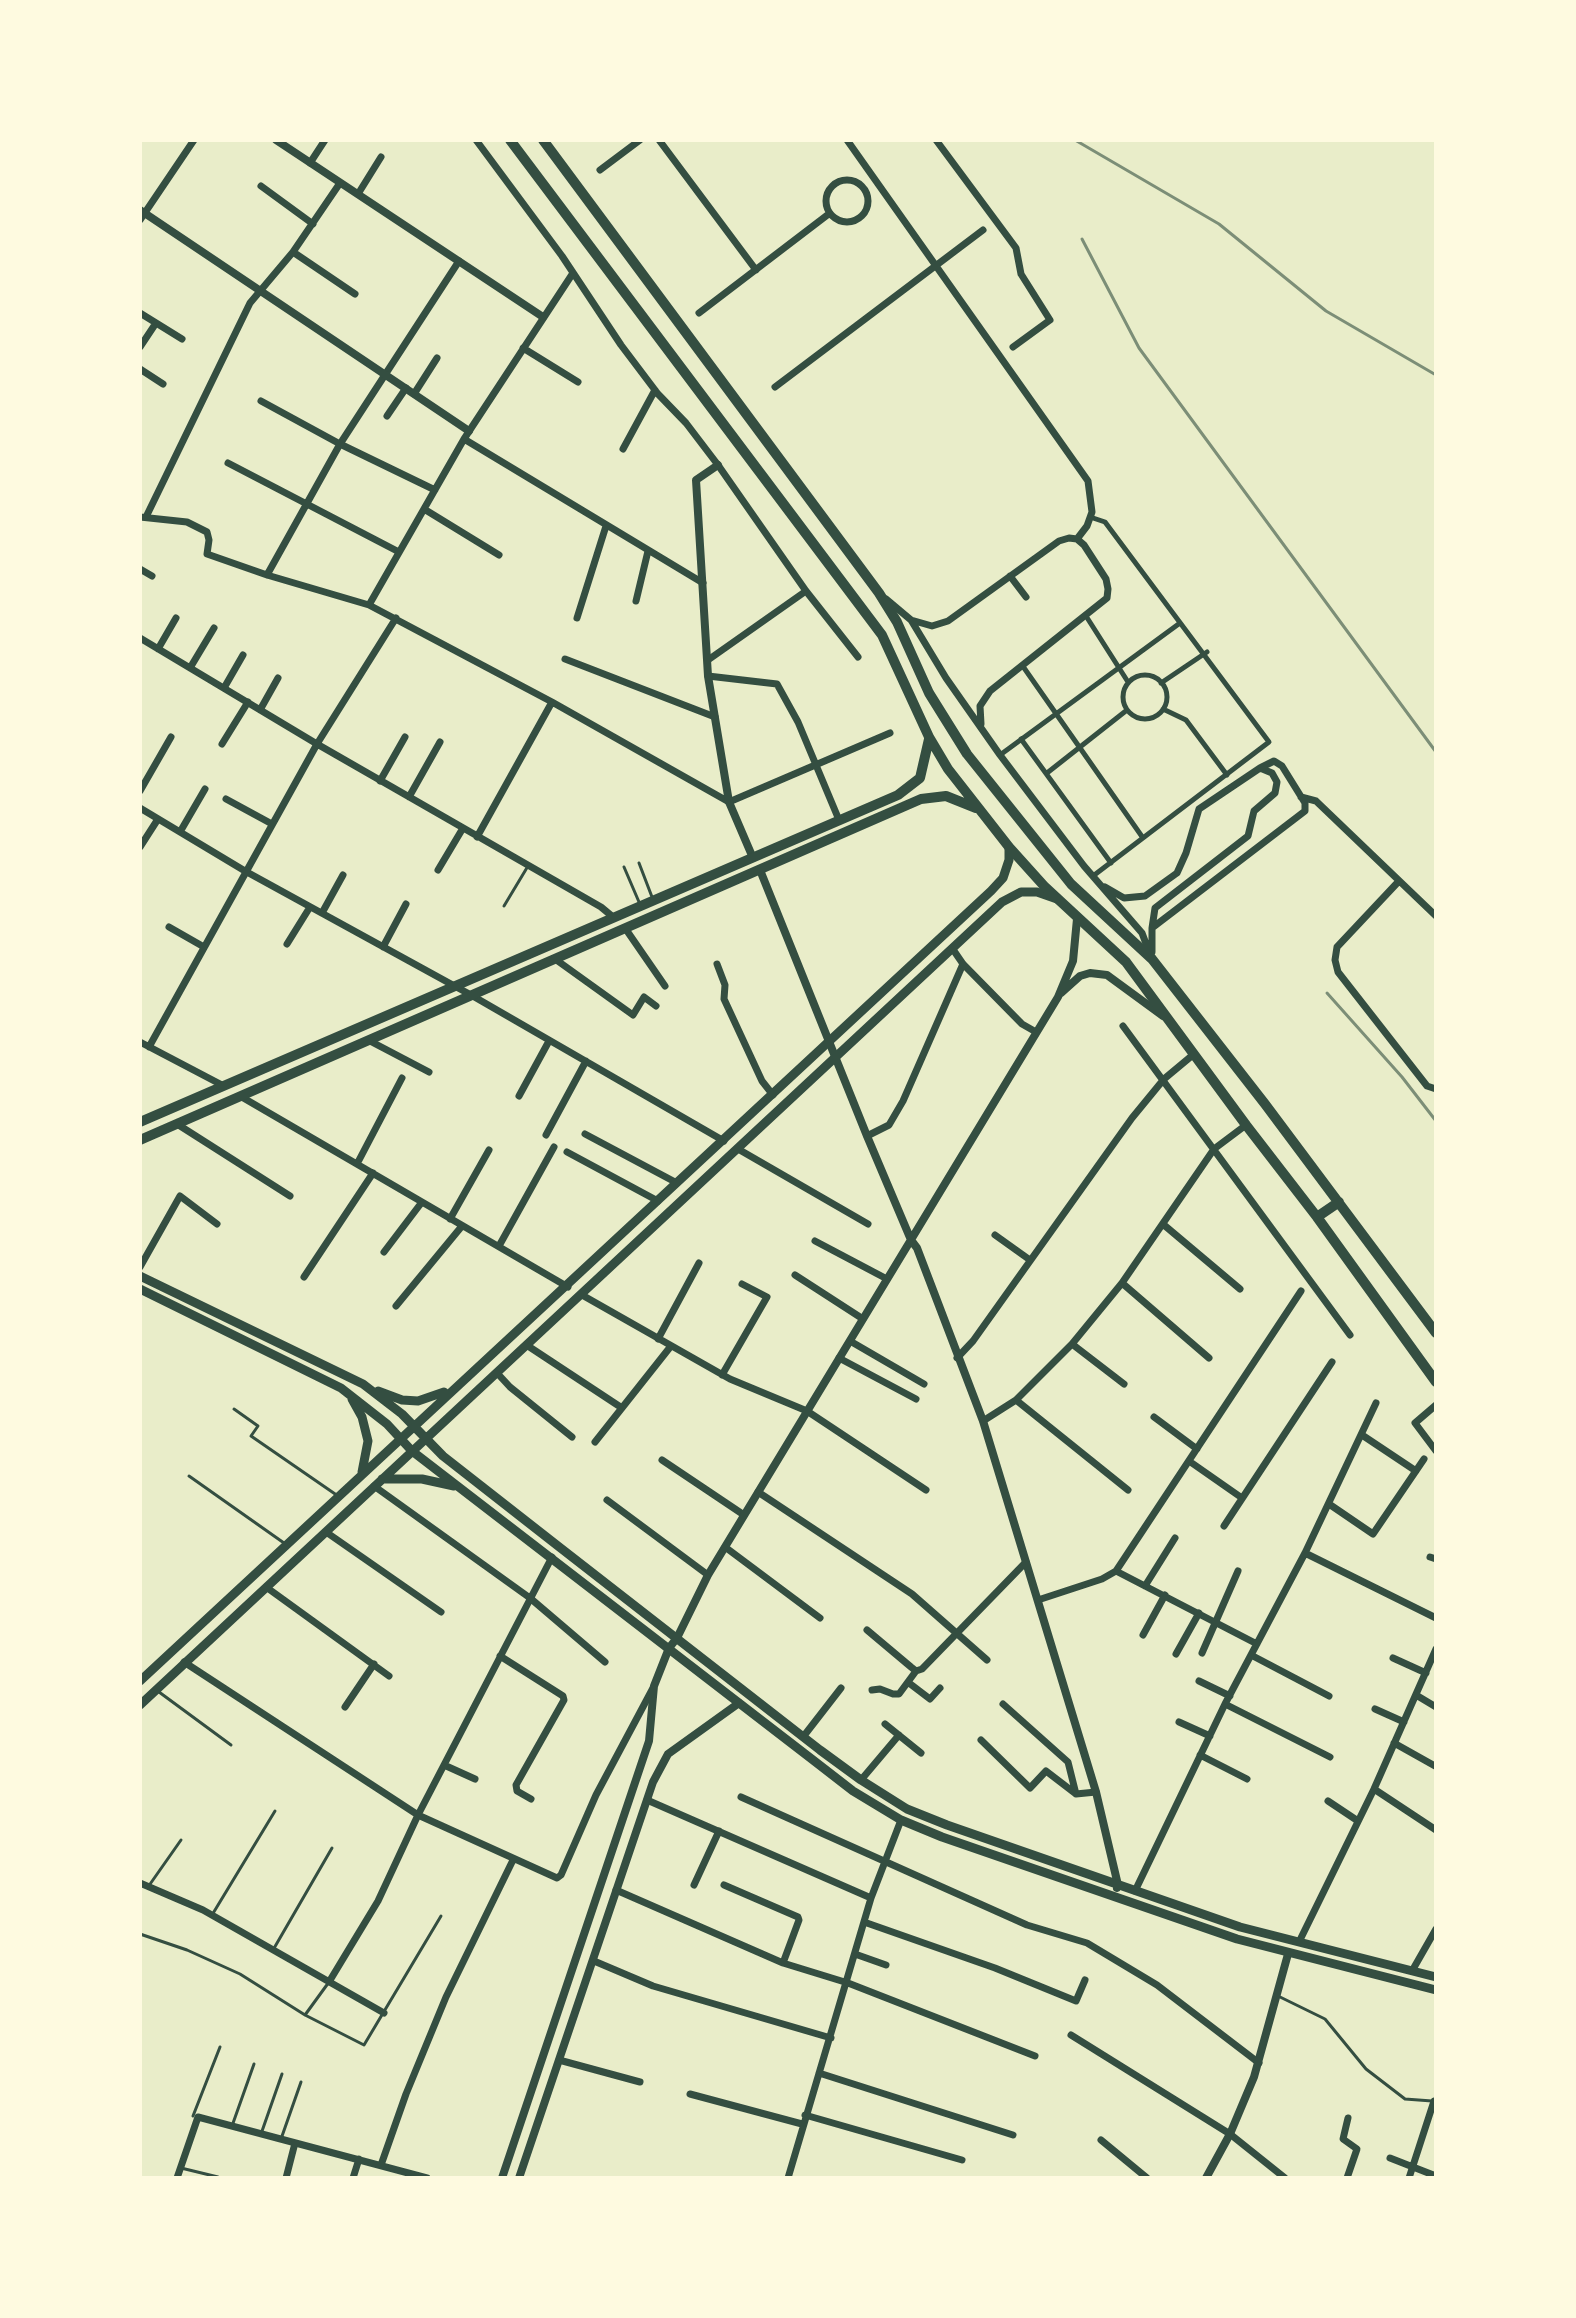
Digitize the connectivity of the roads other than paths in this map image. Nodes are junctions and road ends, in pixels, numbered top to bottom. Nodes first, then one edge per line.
1 (194, 140) edge
2 (276, 140) edge
3 (325, 140) edge
4 (476, 140) edge
5 (510, 140) edge
6 (543, 140) edge
7 (640, 140) edge
8 (659, 140) edge
9 (847, 140) edge
10 (936, 140) edge
11 (381, 157) dead end
12 (310, 163) junction
13 (600, 170) dead end
14 (876, 181) junction
15 (340, 183) junction
16 (261, 186) dead end
17 (865, 189) junction
18 (358, 194) junction
19 (830, 213) junction
20 (142, 215) edge
21 (313, 224) junction
22 (983, 230) dead end
23 (293, 252) junction
24 (459, 261) junction
25 (936, 266) junction
26 (756, 270) junction
27 (573, 273) junction
28 (262, 291) junction
29 (355, 294) dead end
30 (140, 313) edge
31 (699, 313) dead end
32 (543, 317) junction
33 (156, 323) junction
34 (182, 339) dead end
35 (140, 347) edge
36 (1013, 347) dead end
37 (523, 348) junction
38 (437, 358) dead end
39 (140, 369) edge
40 (384, 374) junction
41 (578, 382) dead end
42 (163, 384) dead end
43 (775, 387) dead end
44 (406, 388) junction
45 (655, 390) junction
46 (414, 394) junction
47 (261, 401) dead end
48 (387, 416) dead end
49 (467, 435) junction
50 (340, 444) junction
51 (623, 449) dead end
52 (228, 463) dead end
53 (718, 465) junction
54 (435, 490) junction
55 (307, 504) junction
56 (424, 509) junction
57 (143, 517) edge
58 (1090, 517) junction
59 (606, 526) junction
60 (1077, 539) junction
61 (648, 551) junction
62 (399, 552) junction
63 (499, 555) dead end
64 (140, 569) edge
65 (267, 575) junction
66 (152, 576) dead end
67 (1010, 576) junction
68 (703, 583) junction
69 (806, 591) junction
70 (879, 593) junction
71 (1026, 597) dead end
72 (636, 601) dead end
73 (369, 605) junction
74 (1086, 616) junction
75 (176, 618) dead end
76 (396, 618) junction
77 (577, 618) dead end
78 (911, 620) junction
79 (1180, 623) junction
80 (214, 628) dead end
81 (140, 638) edge
82 (158, 649) junction
83 (1205, 653) junction
84 (243, 655) dead end
85 (858, 657) dead end
86 (565, 659) dead end
87 (708, 660) junction
88 (1022, 665) junction
89 (190, 668) junction
90 (1119, 668) junction
91 (708, 676) junction
92 (278, 678) dead end
93 (1128, 682) junction
94 (1161, 683) junction
95 (224, 688) junction
96 (248, 702) junction
97 (552, 702) junction
98 (1163, 709) junction
99 (260, 710) junction
100 (1127, 710) junction
101 (1056, 714) junction
102 (715, 717) junction
103 (981, 726) junction
104 (890, 733) dead end
105 (171, 737) dead end
106 (405, 737) dead end
107 (929, 737) junction
108 (1021, 739) junction
109 (440, 742) dead end
110 (222, 744) dead end
111 (317, 744) junction
112 (1079, 748) junction
113 (1000, 755) junction
114 (816, 766) junction
115 (1260, 768) junction
116 (1047, 773) junction
117 (1227, 775) junction
118 (380, 781) junction
119 (911, 785) junction
120 (205, 789) dead end
121 (140, 791) edge
122 (409, 797) junction
123 (1301, 797) junction
124 (226, 799) dead end
125 (921, 799) junction
126 (729, 802) junction
127 (140, 808) edge
128 (979, 810) junction
129 (158, 819) junction
130 (839, 820) junction
131 (272, 824) junction
132 (463, 828) junction
133 (180, 832) junction
134 (477, 837) junction
135 (1143, 838) junction
136 (140, 847) edge
137 (1009, 847) junction
138 (753, 858) junction
139 (639, 863) dead end
140 (1111, 863) junction
141 (528, 866) junction
142 (624, 867) dead end
143 (438, 870) dead end
144 (760, 870) junction
145 (245, 871) junction
146 (343, 875) dead end
147 (1093, 876) junction
148 (1399, 881) junction
149 (1099, 884) junction
150 (1057, 899) junction
151 (653, 900) junction
152 (406, 904) dead end
153 (504, 906) dead end
154 (640, 906) junction
155 (310, 907) junction
156 (322, 913) junction
157 (1436, 916) edge
158 (613, 917) junction
159 (1077, 919) junction
160 (169, 927) dead end
161 (625, 928) junction
162 (1152, 928) junction
163 (287, 944) dead end
164 (204, 947) junction
165 (383, 947) junction
166 (952, 948) junction
167 (555, 959) junction
168 (1152, 959) junction
169 (717, 964) dead end
170 (963, 964) junction
171 (454, 986) junction
172 (665, 986) dead end
173 (471, 995) junction
174 (1058, 997) junction
175 (656, 1006) dead end
176 (1172, 1022) junction
177 (1123, 1026) dead end
178 (1036, 1032) junction
179 (368, 1040) junction
180 (549, 1041) junction
181 (140, 1042) edge
182 (829, 1043) junction
183 (149, 1047) junction
184 (1194, 1054) junction
185 (835, 1058) junction
186 (586, 1061) junction
187 (429, 1072) dead end
188 (402, 1078) dead end
189 (1164, 1079) junction
190 (222, 1085) junction
191 (1436, 1089) edge
192 (773, 1095) junction
193 (240, 1096) junction
194 (519, 1096) dead end
195 (140, 1122) edge
196 (177, 1124) junction
197 (1246, 1125) junction
198 (585, 1134) dead end
199 (546, 1135) dead end
200 (867, 1136) junction
201 (140, 1140) edge
202 (724, 1141) junction
203 (554, 1147) dead end
204 (738, 1149) junction
205 (1214, 1149) junction
206 (489, 1150) dead end
207 (567, 1152) dead end
208 (357, 1164) junction
209 (373, 1173) junction
210 (677, 1183) junction
211 (290, 1196) dead end
212 (658, 1201) junction
213 (422, 1202) junction
214 (1339, 1202) junction
215 (1317, 1217) junction
216 (450, 1219) junction
217 (217, 1224) dead end
218 (868, 1224) dead end
219 (1164, 1225) junction
220 (462, 1226) junction
221 (995, 1235) dead end
222 (911, 1240) junction
223 (815, 1241) dead end
224 (499, 1246) junction
225 (384, 1252) dead end
226 (1030, 1260) junction
227 (699, 1263) dead end
228 (140, 1267) edge
229 (795, 1275) dead end
230 (140, 1276) edge
231 (304, 1277) dead end
232 (887, 1279) junction
233 (1122, 1283) junction
234 (742, 1284) dead end
235 (568, 1287) junction
236 (140, 1289) edge
237 (1240, 1289) dead end
238 (1301, 1291) dead end
239 (582, 1295) junction
240 (396, 1306) dead end
241 (863, 1319) junction
242 (1436, 1333) edge
243 (1350, 1335) dead end
244 (658, 1339) junction
245 (850, 1341) junction
246 (1072, 1344) junction
247 (528, 1346) junction
248 (671, 1346) junction
249 (839, 1358) junction
250 (957, 1358) junction
251 (1209, 1358) dead end
252 (1332, 1362) dead end
253 (498, 1374) junction
254 (722, 1375) junction
255 (464, 1380) junction
256 (1436, 1382) edge
257 (363, 1384) junction
258 (924, 1384) dead end
259 (1124, 1384) dead end
260 (341, 1388) junction
261 (916, 1399) dead end
262 (1016, 1400) junction
263 (1376, 1403) dead end
264 (1436, 1405) edge
265 (622, 1408) junction
266 (234, 1409) dead end
267 (807, 1411) junction
268 (1154, 1417) dead end
269 (983, 1421) junction
270 (412, 1426) junction
271 (1362, 1435) junction
272 (572, 1437) dead end
273 (401, 1438) junction
274 (424, 1439) junction
275 (595, 1442) dead end
276 (1197, 1449) junction
277 (412, 1451) junction
278 (1436, 1451) edge
279 (1424, 1459) dead end
280 (662, 1460) dead end
281 (1189, 1461) junction
282 (1416, 1471) junction
283 (362, 1473) junction
284 (189, 1476) dead end
285 (378, 1482) junction
286 (460, 1487) junction
287 (926, 1490) dead end
288 (1128, 1490) dead end
289 (758, 1492) junction
290 (338, 1496) junction
291 (1242, 1498) junction
292 (607, 1500) dead end
293 (1329, 1504) junction
294 (744, 1515) junction
295 (1224, 1526) dead end
296 (326, 1532) junction
297 (1175, 1538) dead end
298 (287, 1545) junction
299 (725, 1547) junction
300 (1305, 1553) junction
301 (552, 1557) junction
302 (1026, 1562) junction
303 (1116, 1571) junction
304 (1238, 1571) dead end
305 (708, 1575) junction
306 (1145, 1586) junction
307 (266, 1587) junction
308 (1165, 1595) junction
309 (530, 1598) junction
310 (1038, 1600) junction
311 (441, 1612) dead end
312 (1199, 1613) junction
313 (820, 1618) dead end
314 (1436, 1618) edge
315 (1217, 1622) junction
316 (867, 1630) dead end
317 (956, 1632) junction
318 (1143, 1635) dead end
319 (677, 1638) junction
320 (1257, 1644) junction
321 (669, 1648) junction
322 (1436, 1649) edge
323 (1202, 1653) dead end
324 (1176, 1654) dead end
325 (1251, 1655) junction
326 (500, 1656) junction
327 (1393, 1658) dead end
328 (987, 1660) dead end
329 (184, 1662) junction
330 (605, 1662) dead end
331 (374, 1664) junction
332 (916, 1671) junction
333 (1426, 1673) junction
334 (389, 1676) dead end
335 (140, 1681) edge
336 (1199, 1681) dead end
337 (909, 1683) junction
338 (654, 1686) junction
339 (841, 1688) dead end
340 (940, 1688) dead end
341 (156, 1690) junction
342 (872, 1690) dead end
343 (1416, 1695) junction
344 (1230, 1696) junction
345 (1329, 1696) dead end
346 (739, 1703) junction
347 (1003, 1704) dead end
348 (1225, 1704) junction
349 (140, 1705) edge
350 (345, 1707) dead end
351 (1436, 1707) edge
352 (1375, 1709) dead end
353 (1179, 1722) dead end
354 (1404, 1722) junction
355 (885, 1724) dead end
356 (899, 1735) junction
357 (1210, 1736) junction
358 (803, 1737) junction
359 (981, 1740) dead end
360 (1394, 1743) junction
361 (231, 1745) dead end
362 (921, 1753) dead end
363 (1200, 1755) junction
364 (1330, 1757) dead end
365 (444, 1765) junction
366 (1435, 1766) edge
367 (475, 1779) dead end
368 (1247, 1779) dead end
369 (861, 1780) junction
370 (1374, 1789) junction
371 (1096, 1792) junction
372 (1076, 1794) junction
373 (741, 1797) dead end
374 (531, 1799) dead end
375 (647, 1800) junction
376 (1328, 1801) dead end
377 (275, 1811) dead end
378 (418, 1815) junction
379 (901, 1820) junction
380 (1358, 1821) junction
381 (1436, 1830) edge
382 (719, 1831) junction
383 (181, 1840) dead end
384 (332, 1848) dead end
385 (513, 1860) junction
386 (883, 1861) junction
387 (144, 1885) edge
388 (694, 1885) dead end
389 (724, 1885) dead end
390 (1118, 1885) junction
391 (616, 1890) junction
392 (1135, 1891) junction
393 (1114, 1896) junction
394 (871, 1898) junction
395 (212, 1915) junction
396 (441, 1916) dead end
397 (864, 1922) junction
398 (1436, 1929) edge
399 (140, 1934) edge
400 (1432, 1940) edge
401 (1299, 1942) junction
402 (273, 1950) junction
403 (855, 1954) junction
404 (1288, 1954) junction
405 (594, 1961) junction
406 (783, 1963) junction
407 (886, 1965) dead end
408 (1412, 1971) junction
409 (1436, 1977) edge
410 (1085, 1980) dead end
411 (329, 1982) junction
412 (848, 1983) junction
413 (1436, 1990) edge
414 (1278, 1996) junction
415 (384, 2013) junction
416 (305, 2015) junction
417 (1071, 2035) dead end
418 (831, 2038) junction
419 (220, 2047) dead end
420 (1035, 2056) dead end
421 (559, 2060) junction
422 (1259, 2063) junction
423 (254, 2064) dead end
424 (819, 2073) junction
425 (282, 2074) dead end
426 (301, 2082) dead end
427 (640, 2082) dead end
428 (690, 2094) dead end
429 (1435, 2101) edge
430 (805, 2115) junction
431 (196, 2117) junction
432 (1348, 2118) dead end
433 (802, 2124) junction
434 (232, 2126) junction
435 (261, 2134) junction
436 (1230, 2134) junction
437 (1013, 2135) dead end
438 (281, 2139) junction
439 (1101, 2140) dead end
440 (295, 2143) junction
441 (1390, 2158) dead end
442 (359, 2159) junction
443 (962, 2160) dead end
444 (381, 2165) junction
445 (1413, 2167) junction
446 (181, 2168) junction
447 (1436, 2176) edge
448 (218, 2177) edge
449 (177, 2178) edge
450 (286, 2178) edge
451 (353, 2178) edge
452 (427, 2178) edge
453 (502, 2178) edge
454 (519, 2178) edge
455 (788, 2178) edge
456 (1147, 2178) edge
457 (1206, 2178) edge
458 (1283, 2178) edge
459 (1347, 2178) edge
460 (1409, 2178) edge

1 - 20 street
2 - 12 street
3 - 12 street
4 - 27 street
5 - 107 main road
6 - 70 main road
7 - 13 street
8 - 26 street
9 - 14 street
10 - 36 street
11 - 18 street
12 - 15 street
14 - 17 street
14 - 25 street
15 - 18 street
15 - 21 street
16 - 21 street
17 - 19 street
17 - 19 street
18 - 24 street
19 - 26 street
20 - 28 street
21 - 23 street
22 - 25 street
23 - 28 street
23 - 29 street
24 - 32 street
24 - 40 street
25 - 43 street
25 - 58 street
26 - 31 street
27 - 32 street
27 - 45 street
28 - 40 street
28 - 57 street
30 - 33 street
32 - 37 street
33 - 34 street
33 - 35 street
37 - 41 street
37 - 49 street
38 - 46 street
39 - 42 street
40 - 44 street
40 - 50 street
44 - 46 street
44 - 48 street
45 - 51 street
45 - 53 street
46 - 49 street
47 - 50 street
49 - 54 street
49 - 59 street
50 - 54 street
50 - 55 street
52 - 55 street
53 - 68 street
53 - 69 street
54 - 56 street
55 - 62 street
55 - 65 street
56 - 62 street
56 - 63 street
57 - 65 street
58 - 60 street
58 - 79 street
59 - 61 street
59 - 77 street
60 - 67 street
60 - 74 street
61 - 68 street
61 - 72 street
62 - 73 street
64 - 66 street
65 - 73 street
67 - 71 street
67 - 78 street
68 - 87 street
69 - 85 street
69 - 87 street
70 - 78 street
70 - 168 main road
73 - 76 street
74 - 88 street
74 - 90 street
75 - 82 street
76 - 97 street
76 - 111 street
78 - 103 street
79 - 83 street
79 - 90 street
80 - 89 street
81 - 82 street
82 - 89 street
83 - 94 street
83 - 117 street
84 - 95 street
86 - 102 street
87 - 91 street
88 - 101 street
88 - 103 street
89 - 95 street
90 - 93 street
90 - 101 street
91 - 102 street
91 - 114 street
92 - 99 street
93 - 94 street
93 - 100 street
94 - 98 street
95 - 96 street
96 - 99 street
96 - 110 street
97 - 126 street
97 - 134 street
98 - 100 street
98 - 117 street
99 - 111 street
100 - 112 street
101 - 108 street
101 - 112 street
102 - 126 street
103 - 113 street
104 - 114 street
105 - 121 street
106 - 118 street
107 - 119 main road
107 - 128 main road
108 - 113 street
108 - 116 street
109 - 122 street
111 - 118 street
111 - 131 street
112 - 116 street
112 - 135 street
113 - 147 street
114 - 126 street
114 - 130 street
115 - 123 street
115 - 149 street
115 - 162 street
116 - 140 street
117 - 135 street
118 - 122 street
119 - 125 main road
119 - 130 main road
120 - 133 street
122 - 132 street
123 - 148 street
123 - 162 street
124 - 131 street
125 - 128 main road
125 - 144 main road
126 - 138 street
127 - 129 street
128 - 137 main road
129 - 133 street
129 - 136 street
130 - 138 main road
131 - 145 street
132 - 134 street
132 - 143 street
133 - 145 street
134 - 141 street
135 - 140 street
137 - 150 main road
137 - 182 main road
138 - 151 main road
139 - 151 lane
140 - 147 street
141 - 153 lane
141 - 158 street
142 - 154 lane
144 - 161 main road
144 - 182 street
145 - 155 street
145 - 164 street
146 - 156 street
147 - 149 street
148 - 157 street
148 - 191 street
149 - 168 street
150 - 159 main road
150 - 166 main road
151 - 154 main road
152 - 165 street
154 - 158 main road
155 - 156 street
155 - 163 street
156 - 165 street
158 - 171 main road
159 - 174 street
159 - 176 main road
160 - 164 street
161 - 167 main road
161 - 172 street
162 - 168 street
164 - 183 street
165 - 171 street
166 - 170 street
166 - 185 main road
167 - 173 main road
167 - 175 street
168 - 214 main road
169 - 192 street
170 - 178 street
170 - 200 street
171 - 173 street
171 - 190 main road
173 - 179 main road
173 - 180 street
174 - 176 street
174 - 178 street
176 - 184 main road
177 - 189 street
178 - 222 street
179 - 187 street
179 - 193 main road
180 - 186 street
180 - 194 street
181 - 183 street
182 - 185 street
182 - 192 main road
183 - 190 street
184 - 189 street
184 - 197 main road
185 - 200 street
185 - 204 main road
186 - 199 street
186 - 202 street
188 - 208 street
189 - 205 street
189 - 226 street
190 - 195 main road
192 - 202 main road
193 - 196 main road
193 - 208 street
196 - 201 main road
196 - 211 street
197 - 205 street
197 - 215 main road
198 - 210 street
200 - 222 street
202 - 210 main road
203 - 224 street
204 - 218 street
204 - 239 main road
205 - 219 street
205 - 243 street
206 - 216 street
207 - 212 street
208 - 209 street
209 - 213 street
209 - 231 street
210 - 212 main road
212 - 235 main road
213 - 216 street
213 - 225 street
214 - 215 main road
214 - 242 main road
215 - 256 main road
216 - 220 street
217 - 228 street
219 - 233 street
219 - 237 street
220 - 224 street
220 - 240 street
221 - 226 street
222 - 232 street
222 - 250 street
223 - 232 street
224 - 235 street
226 - 250 street
227 - 244 street
229 - 241 street
230 - 257 main road
232 - 241 street
233 - 246 street
233 - 251 street
234 - 254 street
235 - 255 main road
236 - 260 main road
238 - 276 street
239 - 244 street
239 - 247 main road
241 - 245 street
244 - 248 street
245 - 249 street
245 - 258 street
246 - 259 street
246 - 262 street
247 - 253 main road
247 - 265 street
248 - 254 street
248 - 265 street
249 - 261 street
249 - 267 street
250 - 269 street
252 - 291 street
253 - 272 street
253 - 274 main road
254 - 267 street
255 - 257 main road
255 - 270 main road
257 - 270 main road
260 - 273 main road
260 - 283 main road
262 - 269 street
262 - 288 street
263 - 271 street
264 - 278 street
265 - 275 street
266 - 290 lane
267 - 287 street
267 - 289 street
268 - 276 street
269 - 302 street
270 - 273 main road
270 - 274 main road
271 - 282 street
271 - 293 street
273 - 277 main road
273 - 283 main road
274 - 277 main road
274 - 319 main road
276 - 281 street
277 - 285 main road
277 - 286 main road
279 - 282 street
280 - 294 street
281 - 291 street
281 - 303 street
282 - 293 street
283 - 290 main road
284 - 298 lane
285 - 286 main road
285 - 296 main road
285 - 309 street
286 - 301 main road
289 - 294 street
289 - 317 street
290 - 298 main road
291 - 295 street
292 - 305 street
293 - 300 street
294 - 299 street
296 - 307 main road
296 - 311 street
297 - 306 street
298 - 335 main road
299 - 305 street
299 - 313 street
300 - 314 street
300 - 320 street
301 - 309 street
301 - 321 main road
302 - 310 street
302 - 317 street
303 - 306 street
303 - 310 street
304 - 315 street
305 - 319 street
306 - 308 street
307 - 329 main road
307 - 331 street
308 - 312 street
308 - 318 street
309 - 326 street
309 - 330 street
310 - 371 street
312 - 315 street
312 - 324 street
315 - 320 street
315 - 323 street
316 - 332 street
317 - 328 street
317 - 332 street
319 - 321 street
319 - 358 main road
320 - 325 street
321 - 338 street
321 - 346 main road
322 - 333 street
325 - 344 street
325 - 345 street
326 - 365 street
326 - 374 street
327 - 333 street
329 - 341 main road
329 - 378 street
331 - 334 street
331 - 350 street
332 - 337 street
333 - 343 street
336 - 344 street
337 - 340 street
337 - 342 street
338 - 385 street
338 - 453 street
339 - 358 street
341 - 349 main road
341 - 361 lane
343 - 351 street
343 - 354 street
344 - 348 street
346 - 375 street
346 - 379 main road
347 - 372 street
348 - 357 street
348 - 364 street
352 - 354 street
353 - 357 street
354 - 360 street
355 - 356 street
356 - 362 street
356 - 369 street
357 - 363 street
358 - 369 main road
359 - 372 street
360 - 366 street
360 - 370 street
363 - 368 street
363 - 392 street
365 - 367 street
365 - 378 street
369 - 390 main road
370 - 380 street
370 - 381 street
371 - 372 street
371 - 390 street
373 - 386 street
375 - 382 street
375 - 391 street
376 - 380 street
377 - 395 lane
378 - 385 street
378 - 411 street
379 - 386 street
379 - 393 main road
380 - 401 street
382 - 388 street
382 - 394 street
383 - 387 lane
384 - 402 lane
385 - 444 street
386 - 394 street
386 - 422 street
387 - 395 street
389 - 406 street
390 - 392 main road
390 - 393 street
391 - 405 street
391 - 406 street
392 - 401 main road
393 - 404 main road
394 - 397 street
395 - 402 street
396 - 415 lane
397 - 403 street
397 - 410 street
398 - 400 street
399 - 416 lane
400 - 408 street
401 - 408 main road
402 - 411 street
403 - 407 street
403 - 412 street
404 - 413 main road
404 - 414 street
405 - 418 street
405 - 421 street
406 - 412 street
408 - 409 main road
411 - 415 street
411 - 416 lane
412 - 418 street
412 - 420 street
414 - 422 street
414 - 429 lane
415 - 416 lane
417 - 436 street
418 - 424 street
419 - 431 lane
421 - 427 street
421 - 454 street
422 - 436 street
423 - 434 lane
424 - 430 street
424 - 437 street
425 - 435 lane
426 - 438 lane
428 - 433 street
429 - 445 street
430 - 433 street
430 - 443 street
431 - 434 street
431 - 446 street
432 - 459 street
433 - 455 street
434 - 435 street
435 - 438 street
436 - 457 street
436 - 458 street
438 - 440 street
439 - 456 street
440 - 442 street
440 - 450 street
441 - 445 street
442 - 444 street
442 - 451 street
444 - 452 street
445 - 447 street
445 - 460 street
446 - 448 lane
446 - 449 street

